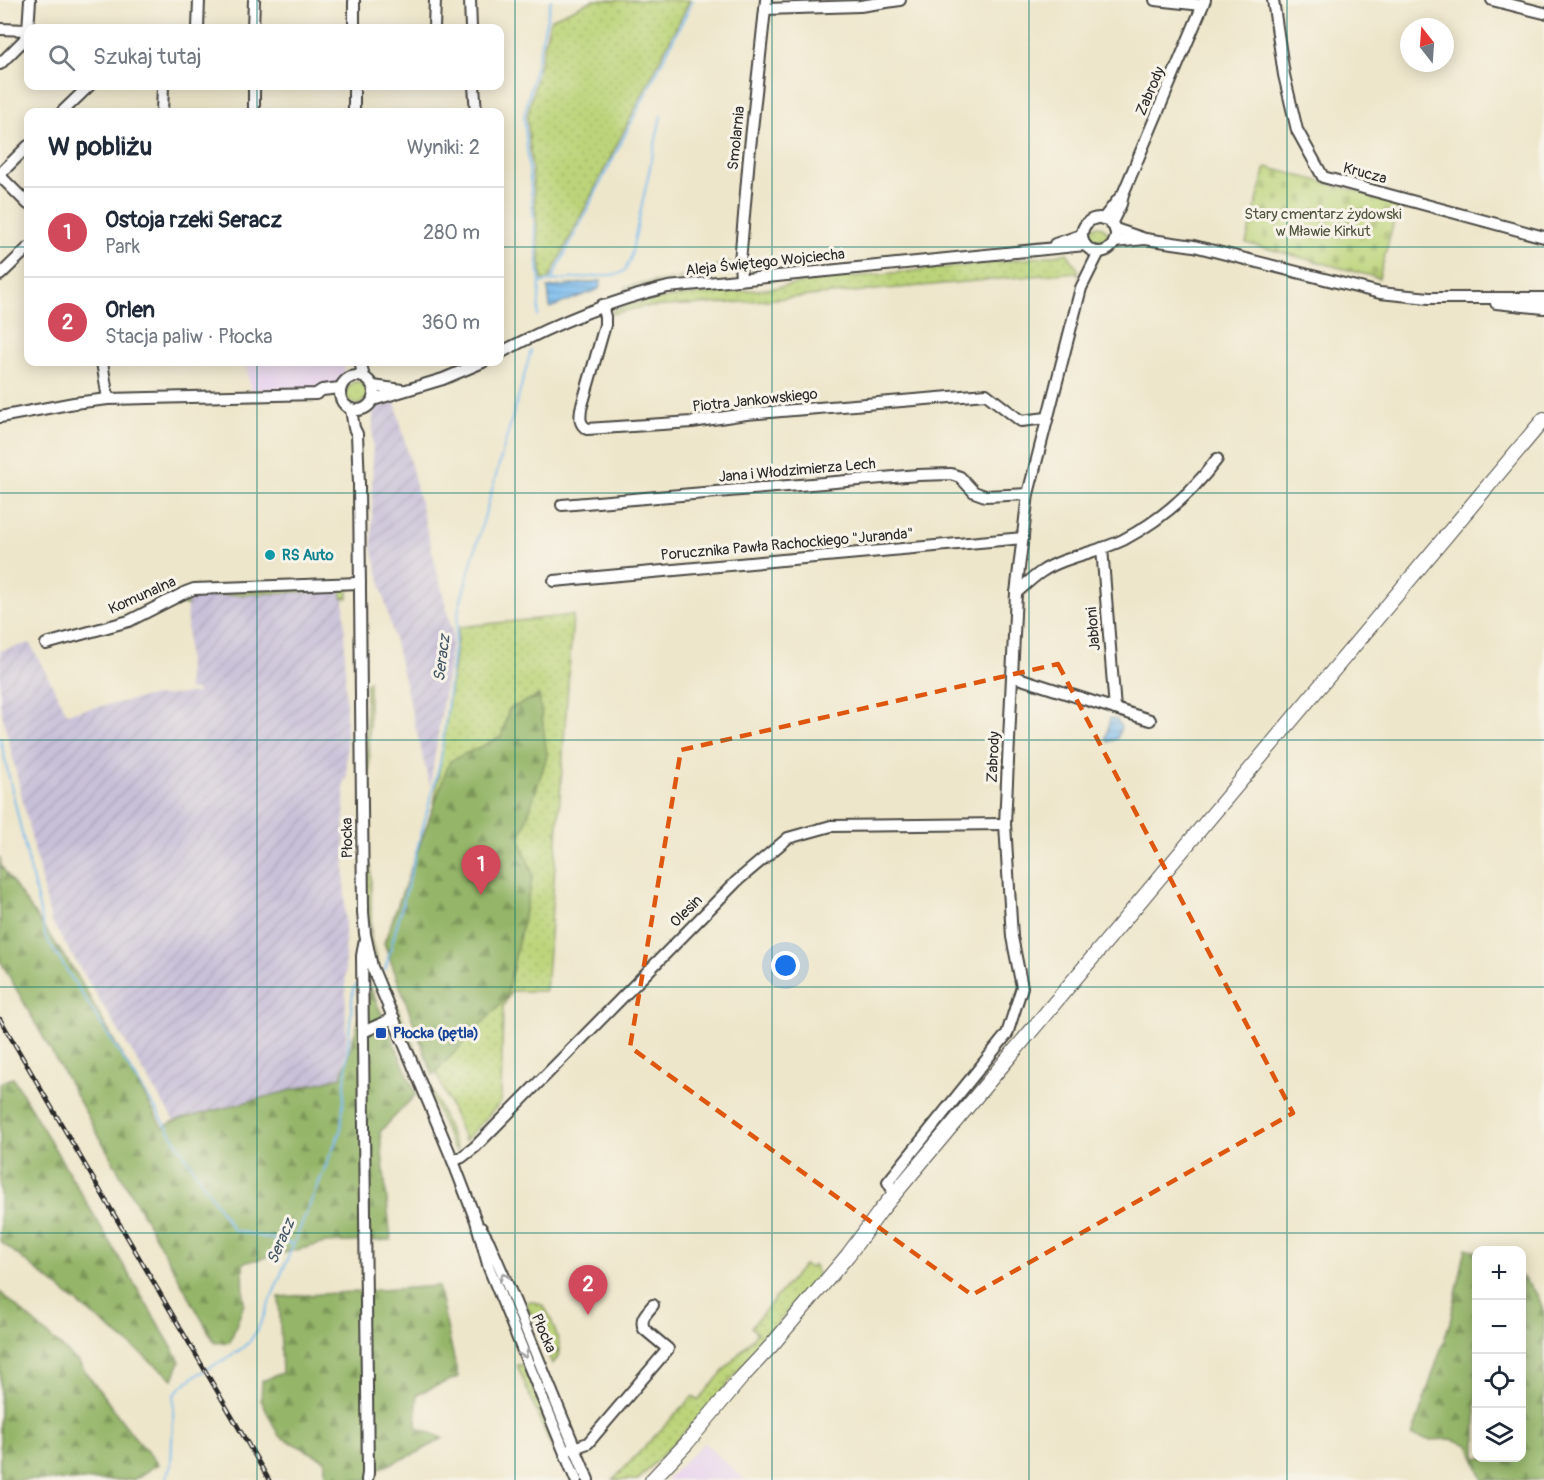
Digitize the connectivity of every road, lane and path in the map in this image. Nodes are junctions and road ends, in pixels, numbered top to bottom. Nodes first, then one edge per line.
1 (30, 0) edge
2 (199, 0) edge
3 (254, 0) edge
4 (354, 0) edge
5 (435, 0) edge
6 (470, 0) edge
7 (900, 0) edge
8 (1155, 0) edge
9 (1273, 0) edge
10 (1492, 0) edge
11 (1204, 3) edge
12 (766, 4) edge
13 (1544, 12) edge
14 (28, 24) edge
15 (198, 24) edge
16 (254, 24) edge
17 (354, 24) edge
18 (434, 24) edge
19 (470, 24) edge
20 (0, 29) edge
21 (24, 30) edge
22 (24, 40) edge
23 (0, 64) edge
24 (85, 90) edge
25 (163, 90) edge
26 (254, 90) edge
27 (354, 90) edge
28 (474, 90) edge
29 (66, 108) edge
30 (162, 108) edge
31 (254, 108) edge
32 (354, 108) edge
33 (476, 108) edge
34 (24, 150) edge
35 (0, 175) edge
36 (24, 200) edge
37 (1110, 224) junction
38 (1544, 237) edge
39 (1145, 238) junction
40 (1114, 242) junction
41 (1089, 246) junction
42 (24, 252) edge
43 (0, 275) edge
44 (741, 279) junction
45 (1544, 298) edge
46 (1473, 299) junction
47 (602, 305) junction
48 (1544, 308) edge
49 (504, 350) edge
50 (103, 366) edge
51 (352, 366) edge
52 (361, 366) edge
53 (473, 366) edge
54 (350, 377) junction
55 (364, 377) junction
56 (373, 387) junction
57 (402, 390) junction
58 (341, 394) junction
59 (108, 399) junction
60 (373, 400) junction
61 (351, 409) junction
62 (363, 409) junction
63 (0, 417) edge
64 (1047, 418) junction
65 (1544, 419) edge
66 (357, 434) junction
67 (1217, 459) dead end
68 (1028, 494) junction
69 (562, 505) dead end
70 (1023, 538) junction
71 (1102, 548) junction
72 (554, 581) dead end
73 (360, 583) junction
74 (1016, 593) junction
75 (46, 644) dead end
76 (1012, 676) junction
77 (1115, 709) junction
78 (1150, 720) dead end
79 (1005, 824) junction
80 (365, 934) junction
81 (394, 1018) junction
82 (363, 1032) junction
83 (453, 1161) junction
84 (895, 1194) junction
85 (476, 1221) junction
86 (515, 1302) junction
87 (653, 1305) dead end
88 (506, 1310) junction
89 (540, 1377) junction
90 (707, 1417) junction
91 (570, 1450) junction
92 (367, 1480) edge
93 (576, 1480) edge
94 (588, 1480) edge
95 (644, 1480) edge
96 (652, 1480) edge

1 - 14 street
2 - 15 street
3 - 16 street
4 - 17 street
5 - 18 street
6 - 19 street
7 - 12 street
8 - 11 street
9 - 38 street, Krucza
10 - 13 street
11 - 37 street, Zabrody
12 - 44 street, Smolarnia
20 - 21 street
22 - 23 street
24 - 29 street
25 - 30 street
26 - 31 street
27 - 32 street
28 - 33 street
34 - 35 street
35 - 36 street
37 - 39 street
37 - 40 street
37 - 41 street
39 - 40 street
39 - 46 street
40 - 41 street
41 - 44 street, Aleja Świętego Wojciecha
41 - 64 street, Zabrody
42 - 43 street
44 - 47 street, Aleja Świętego Wojciecha
45 - 46 street
46 - 48 street
47 - 49 street, Aleja Świętego Wojciecha
47 - 64 street, Piotra Jankowskiego
50 - 59 street
51 - 54 street
52 - 55 street
53 - 57 street
54 - 55 street
54 - 58 street
55 - 56 street
56 - 57 street
56 - 60 street
57 - 60 street
58 - 59 street
58 - 61 street
59 - 63 street
60 - 62 street
61 - 62 street
61 - 66 street, Płocka
62 - 66 street, Płocka
64 - 68 street, Zabrody
65 - 84 main road
66 - 73 street, Płocka
67 - 71 street
68 - 69 street, Jana i Włodzimierza Lech
68 - 70 street, Zabrody
70 - 72 street, Porucznika Pawła Rachockiego "Juranda"
70 - 74 street, Zabrody
71 - 74 street
71 - 77 street, Jabłoni
73 - 75 street, Komunalna
73 - 80 street, Płocka
74 - 76 street, Zabrody
76 - 77 street
76 - 79 street, Zabrody
77 - 78 street
79 - 83 street, Olesin
79 - 84 street, Zabrody
80 - 81 street, Płocka
80 - 82 street
81 - 82 street
81 - 83 street, Płocka
82 - 92 street
83 - 85 street, Płocka
84 - 90 main road
86 -> 85 street, Płocka
85 - 88 street, Płocka
86 - 88 street, Płocka
86 - 89 street, Płocka
87 - 91 street
88 -> 89 street, Płocka
89 - 91 street, Płocka
90 - 95 main road
90 - 96 main road
91 - 93 street, Płocka
91 - 94 street, Płocka

